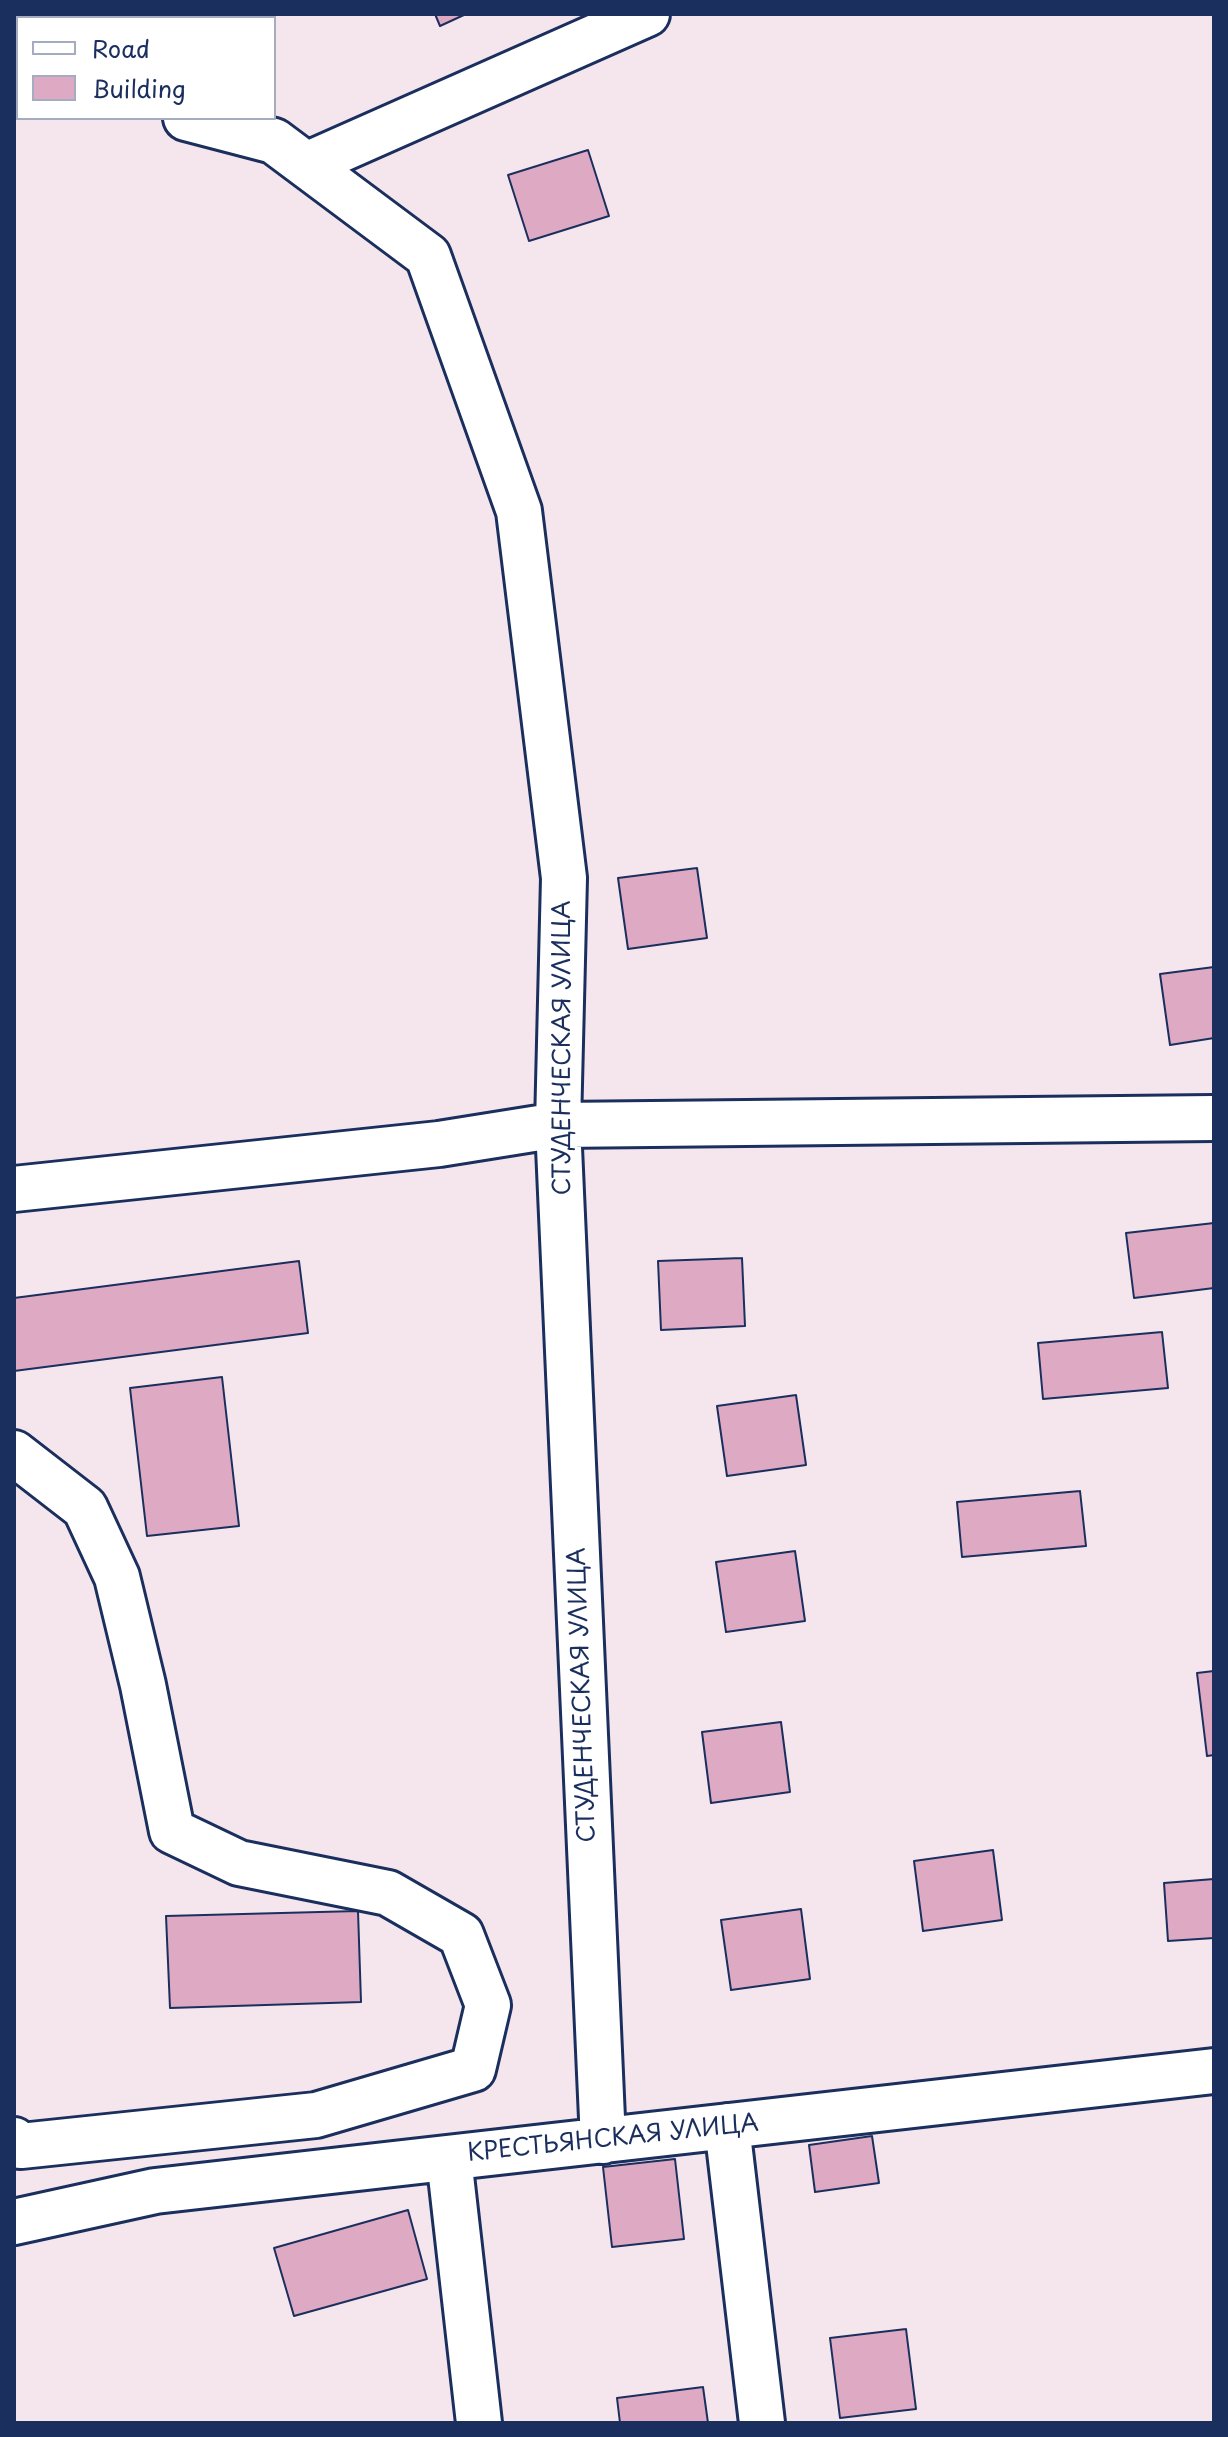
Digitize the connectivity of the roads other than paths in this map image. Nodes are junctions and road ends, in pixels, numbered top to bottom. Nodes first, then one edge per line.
1 (647, 14) edge
2 (194, 120) edge
3 (306, 165) junction
4 (1214, 1118) edge
5 (558, 1125) junction
6 (14, 1189) edge
7 (14, 1453) edge
8 (1214, 2071) edge
9 (727, 2126) junction
10 (14, 2140) edge
11 (603, 2141) junction
12 (449, 2158) junction
13 (14, 2222) edge
14 (479, 2423) edge
15 (762, 2423) edge

1 - 3 street
2 - 3 street, СТУДЕНЧЕСКАЯ УЛИЦА
3 - 5 street, СТУДЕНЧЕСКАЯ УЛИЦА
4 - 5 street
5 - 6 street
5 - 11 street, СТУДЕНЧЕСКАЯ УЛИЦА
7 - 10 street
8 - 9 street, КРЕСТЬЯНСКАЯ УЛИЦА
9 - 11 street, КРЕСТЬЯНСКАЯ УЛИЦА
9 - 15 street
11 - 12 street, КРЕСТЬЯНСКАЯ УЛИЦА
12 - 13 street, КРЕСТЬЯНСКАЯ УЛИЦА
12 - 14 street

